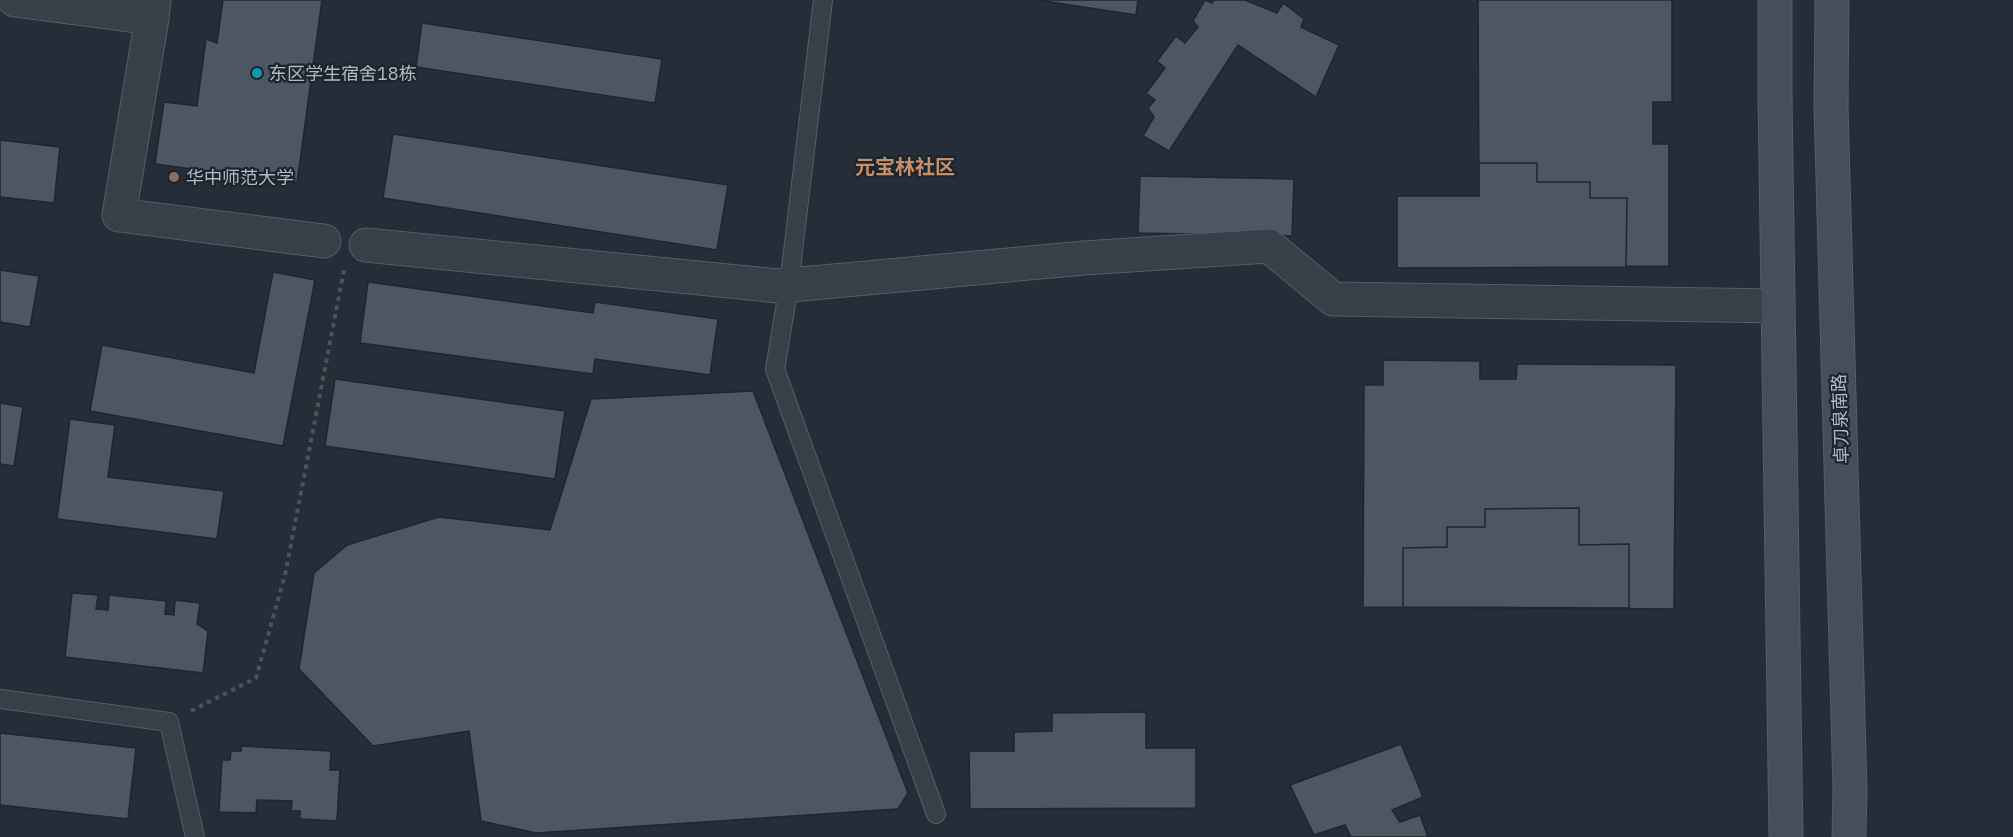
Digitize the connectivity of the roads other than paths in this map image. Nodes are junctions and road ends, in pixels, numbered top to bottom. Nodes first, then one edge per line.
1 (15, 0) edge
2 (823, 0) edge
3 (1775, 0) edge
4 (1832, 0) edge
5 (153, 9) edge
6 (324, 241) dead end
7 (355, 256) road end
8 (789, 285) junction
9 (1778, 306) junction
10 (0, 699) edge
11 (936, 814) dead end
12 (195, 837) edge
13 (1786, 837) edge
14 (1849, 837) edge

1 - 5 street
2 - 8 lane
3 - 9 main road
4 - 14 main road, 卓刀泉南路
5 - 6 street
7 - 8 street
8 - 9 street
8 - 11 lane
9 - 13 main road
10 - 12 lane

